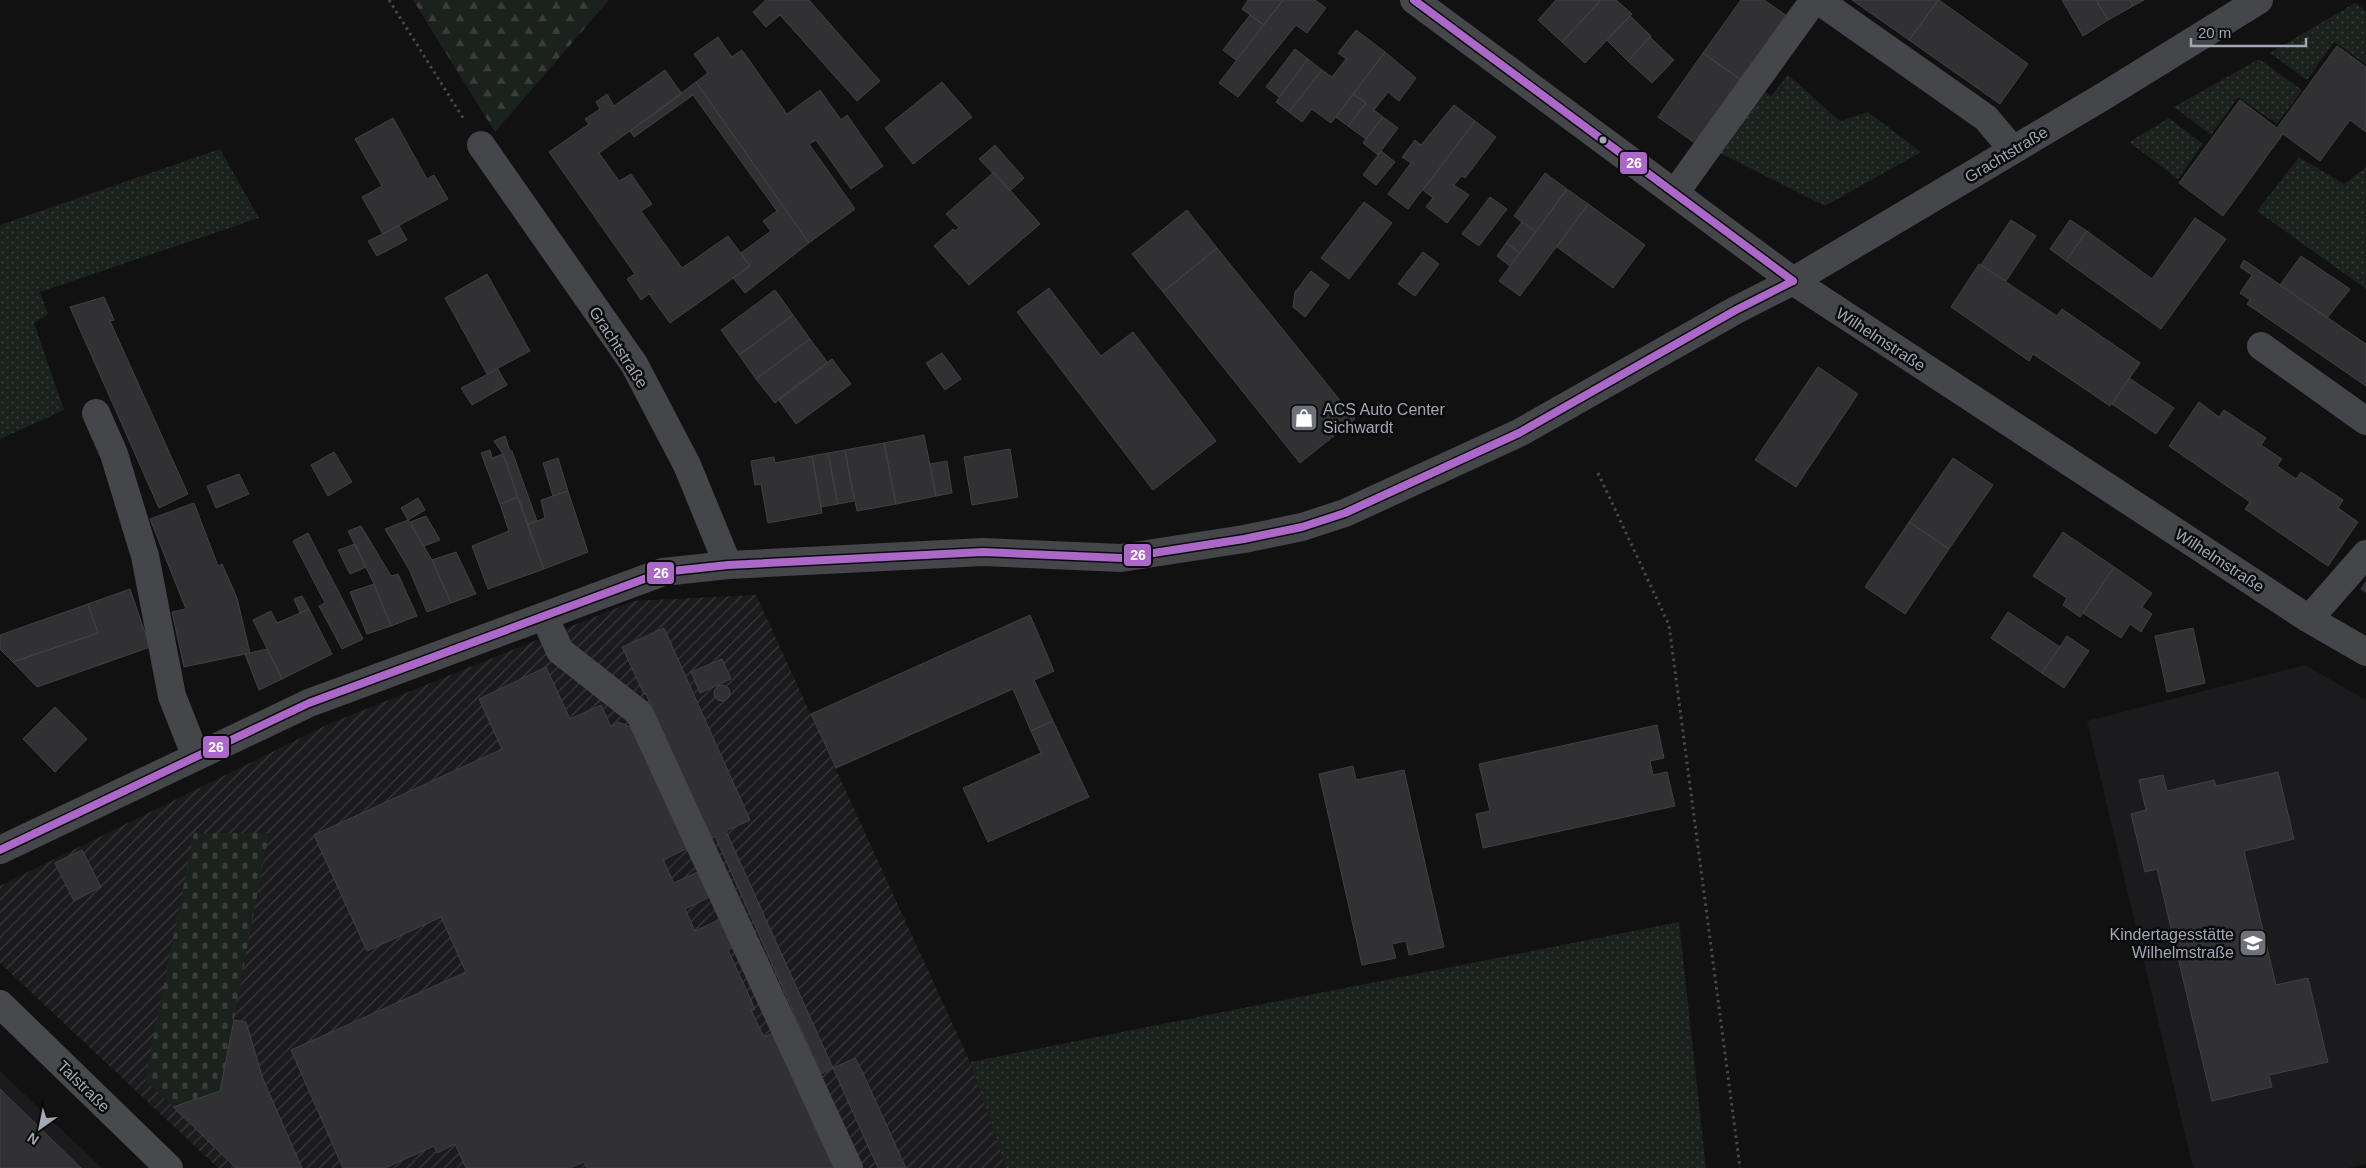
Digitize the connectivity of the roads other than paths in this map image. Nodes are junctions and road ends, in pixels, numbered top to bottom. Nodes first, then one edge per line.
1 (1414, 0) edge
2 (1814, 0) edge
3 (1818, 0) edge
4 (2259, 0) edge
5 (481, 146) road end
6 (2013, 150) junction
7 (1675, 193) junction
8 (1793, 281) junction
9 (2260, 346) dead end
10 (96, 413) dead end
11 (2366, 421) edge
12 (2366, 554) edge
13 (728, 566) junction
14 (544, 616) junction
15 (2309, 619) junction
16 (2366, 652) edge
17 (196, 757) junction
18 (0, 850) edge
19 (0, 1004) edge
20 (169, 1168) edge
21 (849, 1168) edge

1 - 7 street, Wilhelmstraße
2 - 7 street
3 - 6 street
4 - 6 street, Grachtstraße
5 - 13 street, Grachtstraße
6 - 8 street, Grachtstraße
7 - 8 street, Wilhelmstraße
8 - 13 street, Grachtstraße
8 - 15 street, Wilhelmstraße
9 - 11 street
10 - 17 street
12 - 15 street
13 - 14 street, Grachtstraße
14 - 17 street, Grachtstraße
14 - 21 street
15 - 16 street, Wilhelmstraße
17 - 18 street, Grachtstraße
19 - 20 main road, Talstraße

